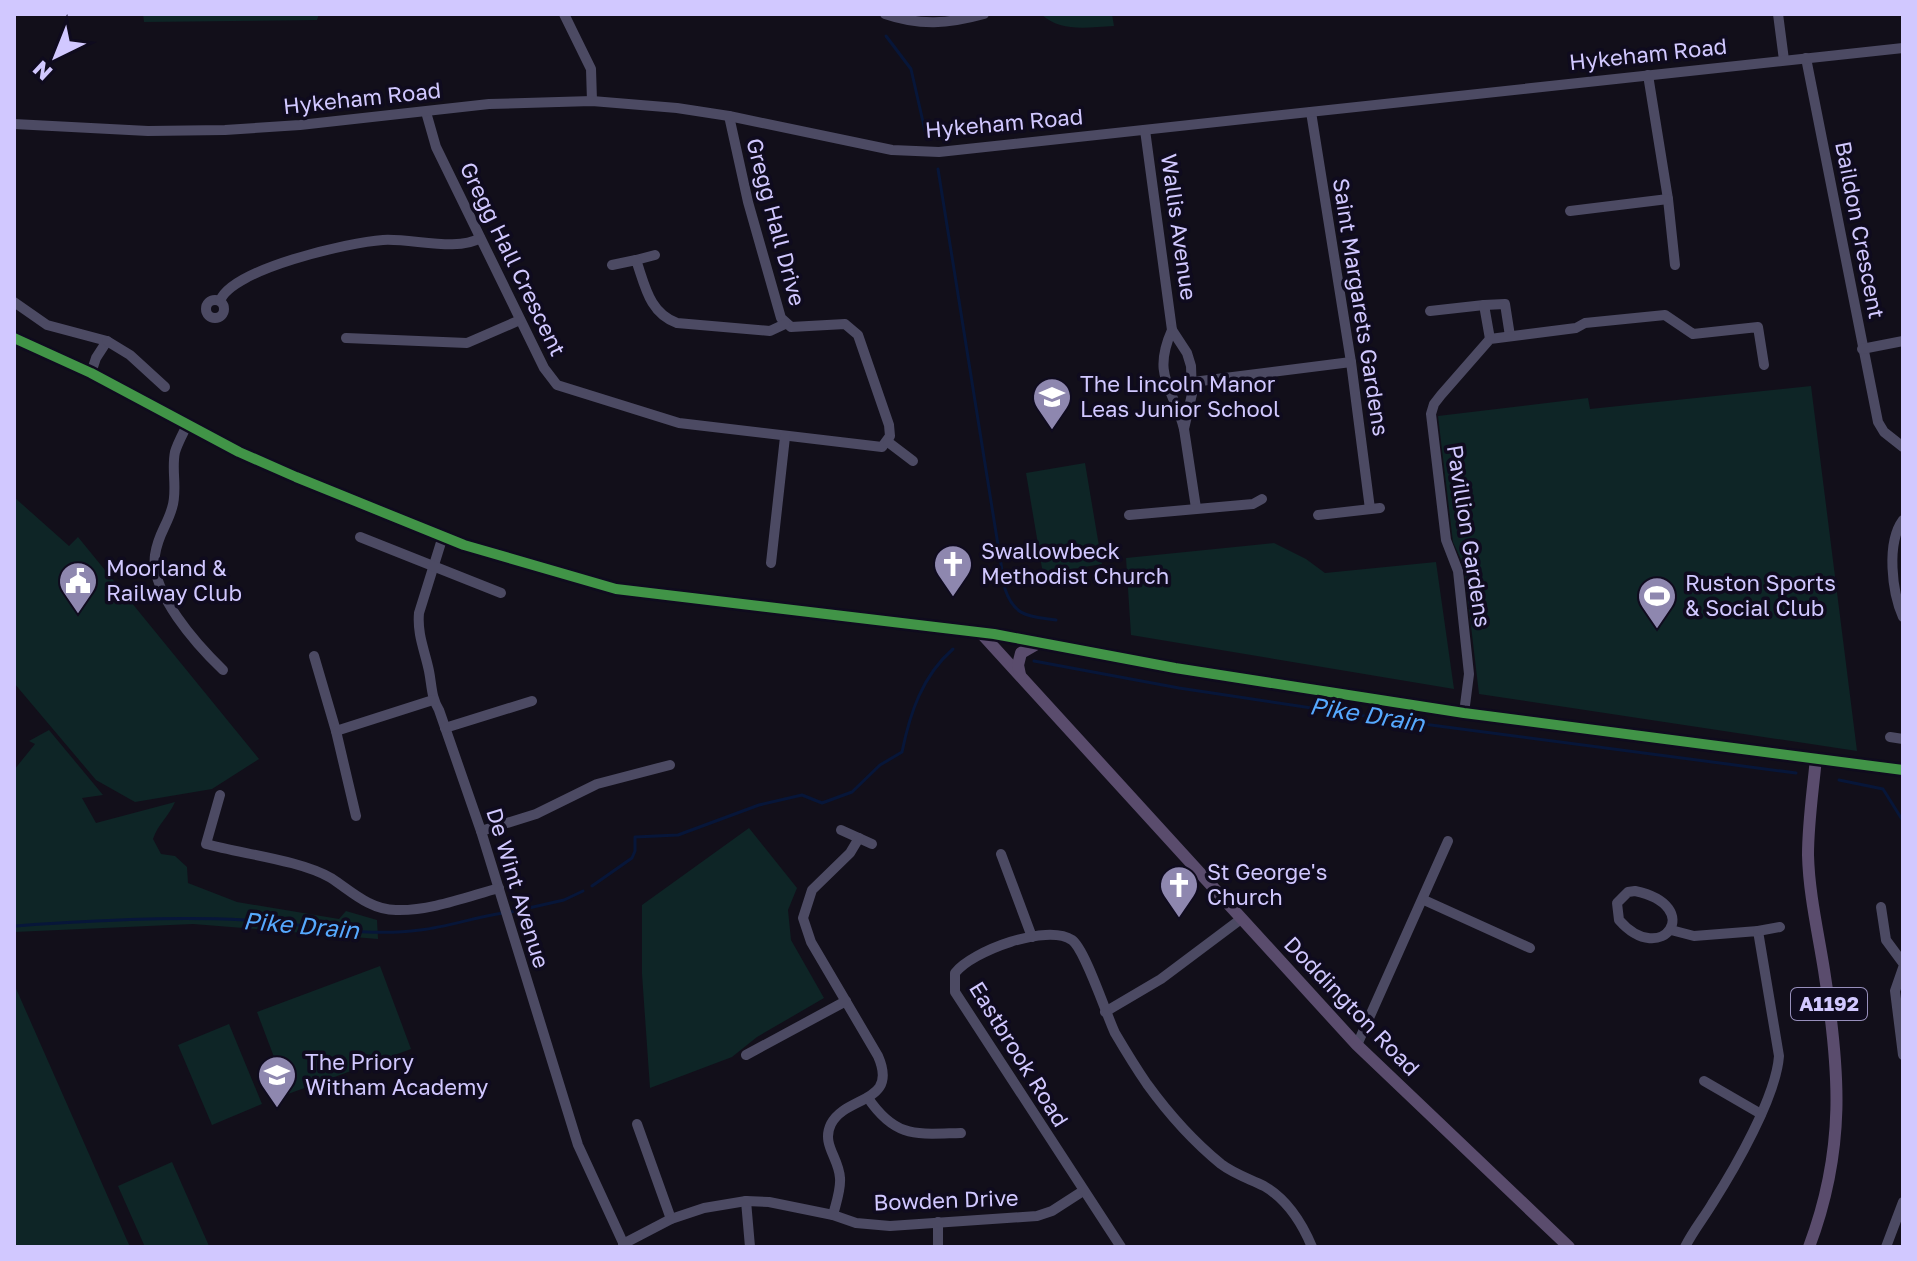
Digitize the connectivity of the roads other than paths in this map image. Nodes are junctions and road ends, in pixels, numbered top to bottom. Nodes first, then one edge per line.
1 (564, 14) edge
2 (886, 14) edge
3 (984, 14) edge
4 (1778, 14) edge
5 (1903, 48) edge
6 (1806, 58) junction
7 (1784, 60) junction
8 (1648, 75) junction
9 (592, 101) junction
10 (426, 112) junction
11 (1311, 112) junction
12 (729, 116) junction
13 (14, 124) edge
14 (1145, 130) junction
15 (1668, 199) junction
16 (1570, 211) dead end
17 (480, 238) junction
18 (655, 255) dead end
19 (636, 260) junction
20 (612, 265) dead end
21 (1675, 265) dead end
22 (220, 301) dead end
23 (14, 302) edge
24 (1484, 305) junction
25 (1430, 311) dead end
26 (520, 320) junction
27 (785, 324) junction
28 (1172, 330) junction
29 (1510, 336) junction
30 (14, 338) edge
31 (346, 338) dead end
32 (1490, 339) junction
33 (107, 341) junction
34 (1903, 341) edge
35 (1862, 349) junction
36 (1351, 362) junction
37 (1764, 365) dead end
38 (91, 373) junction
39 (1193, 382) junction
40 (165, 387) dead end
41 (188, 423) junction
42 (1184, 429) junction
43 (785, 437) junction
44 (888, 442) junction
45 (1903, 447) edge
46 (913, 461) dead end
47 (1262, 499) dead end
48 (1196, 508) junction
49 (1129, 515) dead end
50 (1318, 515) dead end
51 (1903, 520) edge
52 (443, 536) junction
53 (360, 537) dead end
54 (771, 563) dead end
55 (435, 566) junction
56 (501, 593) dead end
57 (1903, 617) edge
58 (981, 633) junction
59 (1040, 642) junction
60 (314, 656) dead end
61 (223, 670) dead end
62 (1020, 675) junction
63 (433, 700) junction
64 (532, 701) dead end
65 (1464, 713) junction
66 (445, 728) junction
67 (336, 731) junction
68 (1890, 737) dead end
69 (1903, 739) edge
70 (1816, 758) junction
71 (670, 765) dead end
72 (1903, 770) edge
73 (220, 795) dead end
74 (356, 816) dead end
75 (841, 830) dead end
76 (481, 831) junction
77 (859, 838) junction
78 (1448, 841) dead end
79 (872, 844) dead end
80 (1001, 854) dead end
81 (500, 892) junction
82 (1424, 900) junction
83 (1881, 907) dead end
84 (1241, 919) junction
85 (1780, 927) dead end
86 (1671, 930) junction
87 (1758, 931) junction
88 (1032, 937) junction
89 (1530, 948) dead end
90 (1903, 965) edge
91 (846, 1001) junction
92 (1105, 1012) junction
93 (1357, 1045) junction
94 (746, 1055) dead end
95 (1903, 1055) edge
96 (1704, 1081) dead end
97 (868, 1098) junction
98 (1761, 1114) junction
99 (637, 1124) dead end
100 (961, 1133) dead end
101 (1083, 1191) junction
102 (746, 1201) junction
103 (1903, 1202) edge
104 (833, 1215) junction
105 (671, 1219) junction
106 (938, 1222) junction
107 (1899, 1224) edge
108 (624, 1245) edge
109 (750, 1247) edge
110 (938, 1247) edge
111 (1121, 1247) edge
112 (1312, 1247) edge
113 (1569, 1247) edge
114 (1685, 1247) edge
115 (1809, 1247) edge
116 (1886, 1247) edge

1 - 9 street
2 - 3 street
4 - 7 street
5 - 6 street, Hykeham Road
6 - 7 street, Hykeham Road
6 - 35 street, Baildon Crescent
7 - 8 street, Hykeham Road
8 - 11 street, Hykeham Road
8 - 15 street
9 - 10 street, Hykeham Road
9 - 12 street, Hykeham Road
10 - 13 street, Hykeham Road
10 - 17 street, Gregg Hall Crescent
11 - 14 street, Hykeham Road
11 - 36 street, Saint Margarets Gardens
12 - 14 street, Hykeham Road
12 - 27 street, Gregg Hall Drive
14 - 28 street, Wallis Avenue
15 - 16 street
15 - 21 street
17 - 22 street
17 - 26 street, Gregg Hall Crescent
18 - 19 street
19 - 20 street
19 - 27 street
23 - 33 street
24 - 25 street
24 - 29 street
24 - 32 street
26 - 31 street
26 - 43 street, Gregg Hall Crescent
27 - 44 street, Gregg Hall Drive
28 - 39 street, Wallis Avenue
28 - 42 street, Wallis Avenue
29 - 32 street
29 - 37 street
30 - 38 main road
32 - 65 street, Pavillion Gardens
33 - 38 street
33 - 40 street
34 - 35 street
35 - 45 street, Baildon Crescent
36 - 39 street
36 - 50 street, Saint Margarets Gardens
38 - 41 main road
39 - 42 street, Wallis Avenue
41 - 52 main road
41 - 61 street
42 - 48 street, Wallis Avenue
43 - 44 street, Gregg Hall Crescent
43 - 54 street
44 - 46 street
47 - 48 street
48 - 49 street
51 - 57 street
52 - 55 street, De Wint Avenue
52 - 58 main road
53 - 55 street
55 - 56 street
55 - 63 street, De Wint Avenue
58 - 59 main road
58 - 62 main road, Doddington Road
59 - 62 main road
59 - 65 main road
60 - 67 street
62 - 84 main road, Doddington Road
63 - 66 street, De Wint Avenue
63 - 67 street
64 - 66 street
65 - 70 main road
66 - 76 street, De Wint Avenue
67 - 74 street
68 - 69 street
70 - 72 main road
70 - 115 main road, A1192
71 - 76 street
73 - 81 street
75 - 77 street
76 - 81 street, De Wint Avenue
77 - 79 street
77 - 91 street
78 - 82 street
80 - 88 street
81 - 108 street, De Wint Avenue
82 - 89 street
82 - 93 street
83 - 90 street
84 - 92 street
84 - 93 main road, Doddington Road
85 - 87 street
86 - 86 street
86 - 87 street
87 - 98 street
88 - 92 street, Eastbrook Road
88 - 101 street, Eastbrook Road
90 - 95 street
91 - 94 street
91 - 97 street
92 - 112 street, Eastbrook Road
93 - 113 main road, Doddington Road
96 - 98 street
97 - 100 street
97 - 104 street
98 - 114 street
99 - 105 street
101 - 106 street, Bowden Drive
101 - 111 street, Eastbrook Road
102 - 104 street, Bowden Drive
102 - 105 street, Bowden Drive
102 - 109 street
103 - 107 street
104 - 106 street, Bowden Drive
105 - 108 street, Bowden Drive
106 - 110 street
107 - 116 street

